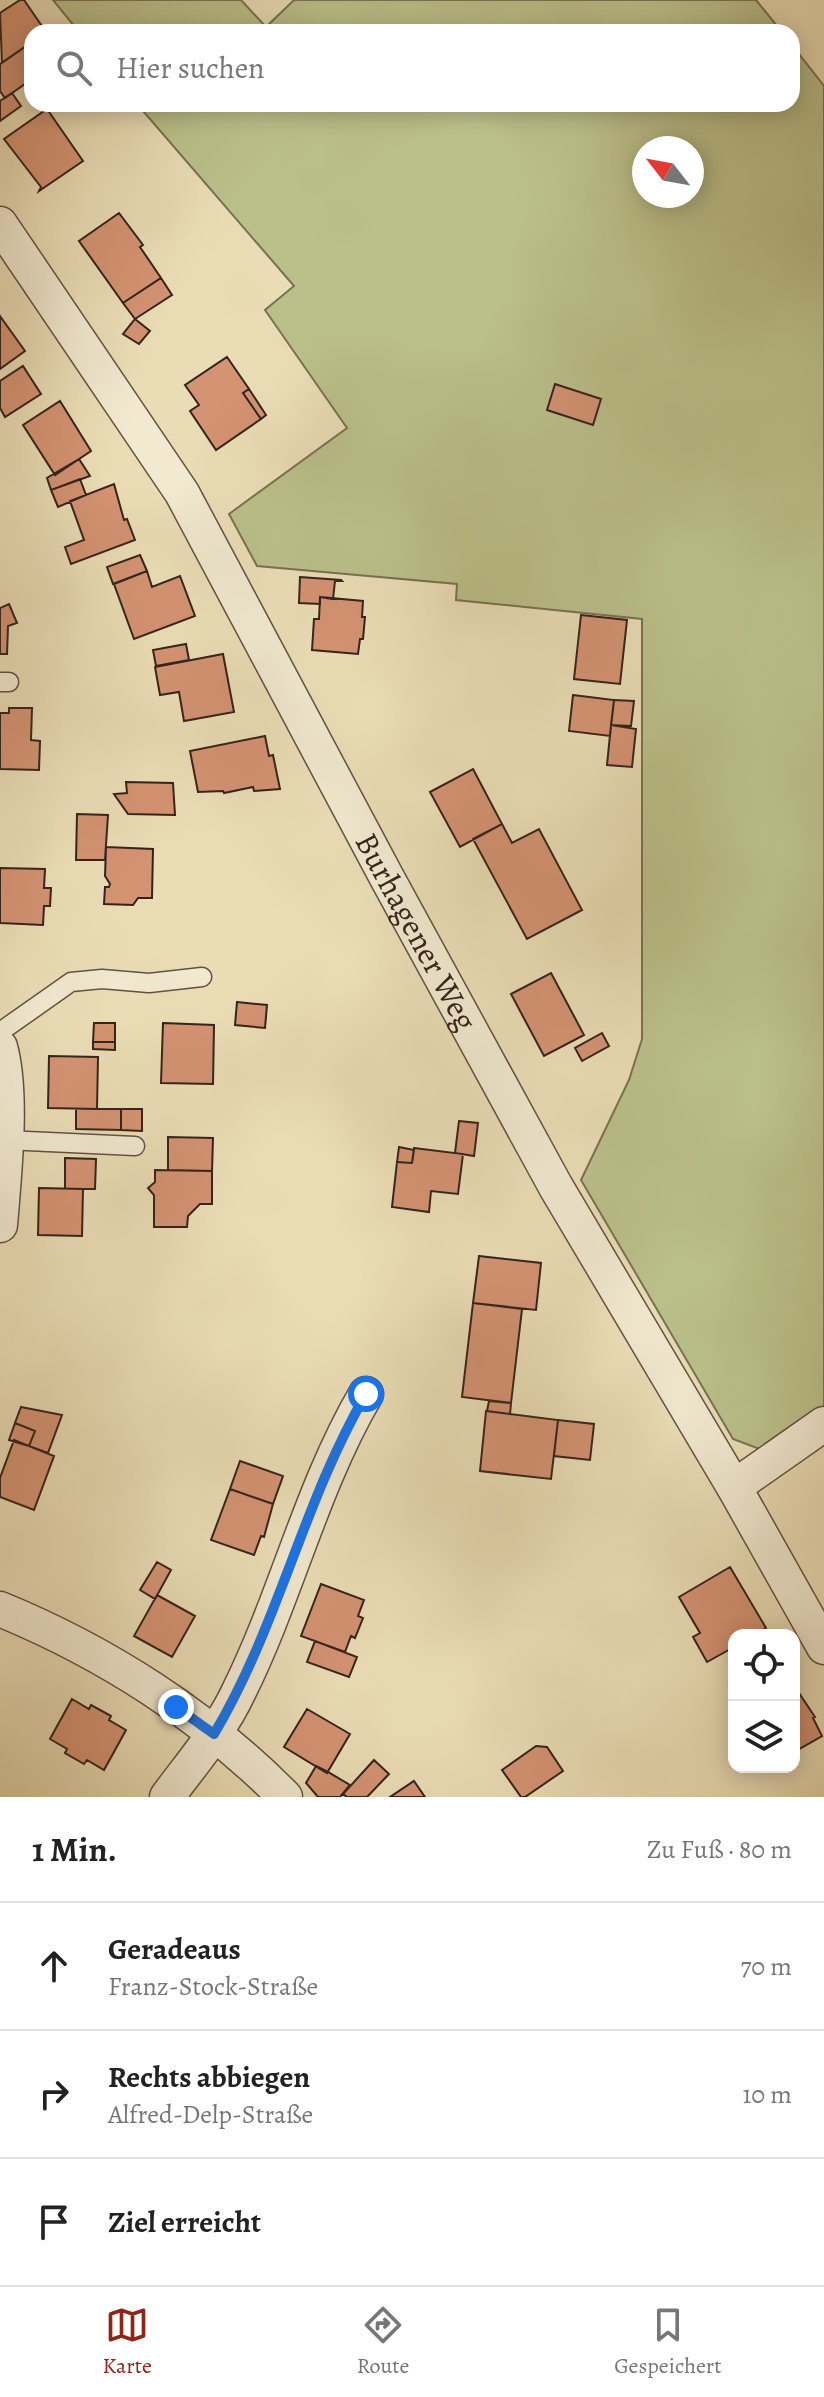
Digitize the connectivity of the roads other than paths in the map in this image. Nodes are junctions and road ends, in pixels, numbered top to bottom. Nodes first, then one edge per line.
1 (0, 224) edge
2 (202, 977) dead end
3 (0, 1032) edge
4 (0, 1047) edge
5 (5, 1140) junction
6 (135, 1146) dead end
7 (0, 1225) edge
8 (366, 1394) dead end
9 (824, 1424) edge
10 (734, 1487) junction
11 (0, 1609) edge
12 (824, 1647) edge
13 (214, 1734) junction
14 (167, 1797) edge
15 (285, 1797) edge

1 - 10 street, Burhagener Weg
2 - 3 lane
4 - 5 street
5 - 6 lane
5 - 7 street
8 - 13 street
9 - 10 street
10 - 12 street, Burhagener Weg
11 - 13 street
13 - 14 street
13 - 15 street

